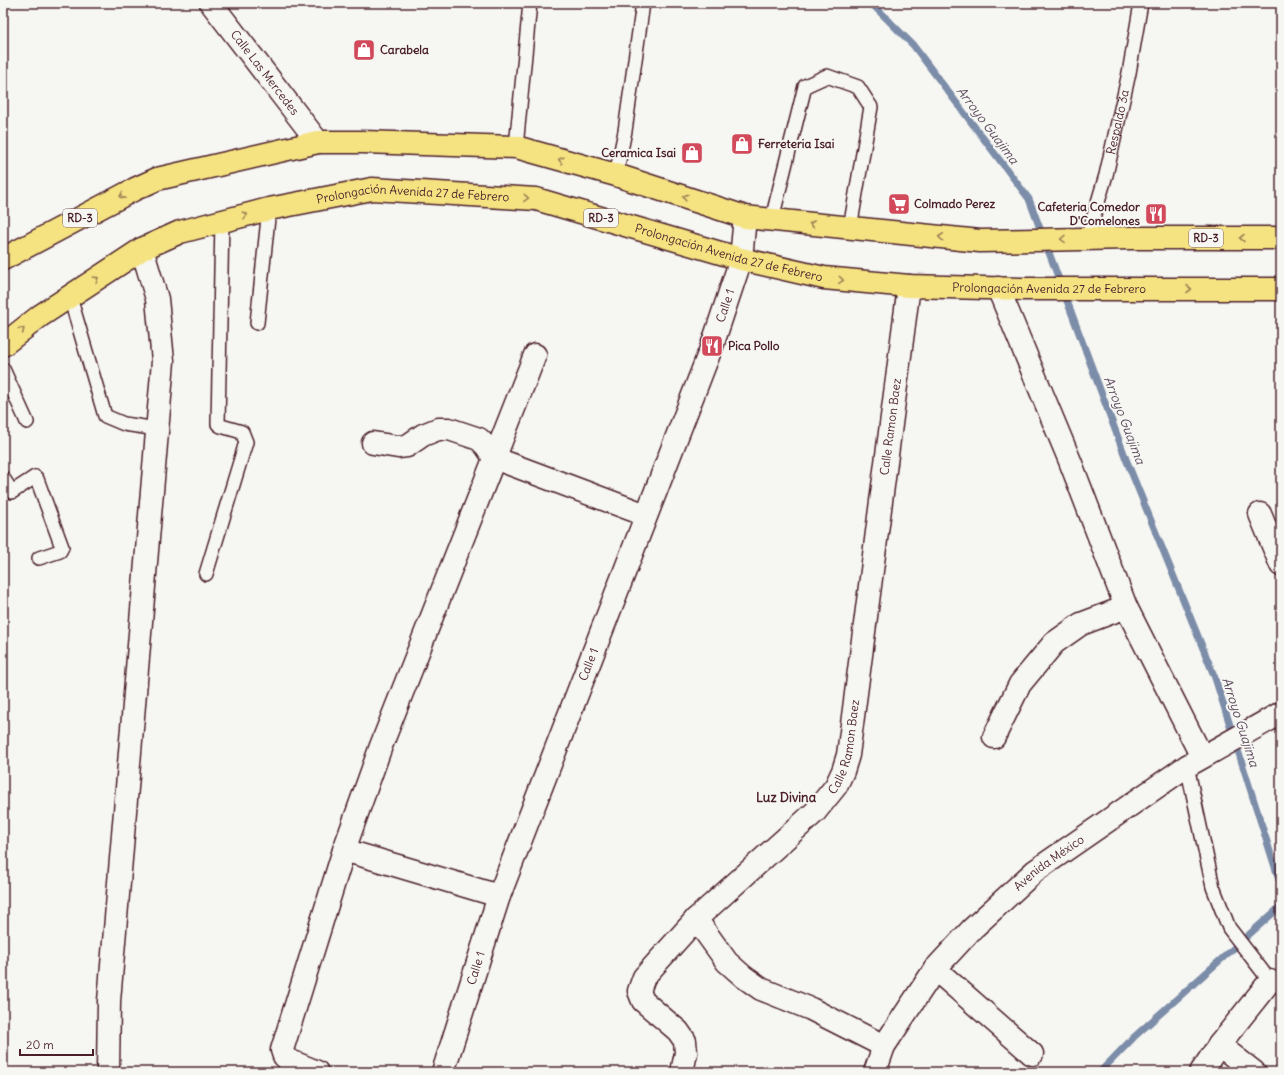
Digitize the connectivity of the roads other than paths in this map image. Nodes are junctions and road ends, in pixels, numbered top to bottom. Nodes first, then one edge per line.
1 (211, 3) edge
2 (530, 3) edge
3 (643, 3) edge
4 (1141, 3) edge
5 (318, 142) junction
6 (516, 147) junction
7 (616, 175) junction
8 (269, 209) junction
9 (745, 217) junction
10 (772, 219) junction
11 (222, 220) junction
12 (850, 228) junction
13 (1281, 238) edge
14 (1087, 239) junction
15 (142, 249) junction
16 (3, 259) edge
17 (741, 259) junction
18 (909, 286) junction
19 (998, 288) junction
20 (1281, 290) edge
21 (70, 297) junction
22 (257, 323) dead end
23 (3, 345) edge
24 (535, 355) dead end
25 (3, 369) edge
26 (26, 422) dead end
27 (157, 429) junction
28 (373, 443) dead end
29 (494, 458) junction
30 (3, 478) edge
31 (1260, 514) dead end
32 (646, 515) junction
33 (39, 558) dead end
34 (1281, 565) edge
35 (206, 574) dead end
36 (1126, 607) junction
37 (1281, 713) edge
38 (994, 737) dead end
39 (1195, 762) junction
40 (344, 850) junction
41 (499, 896) junction
42 (696, 919) junction
43 (935, 969) junction
44 (1270, 981) joint
45 (1220, 1045) junction
46 (884, 1046) junction
47 (1032, 1054) dead end
48 (108, 1072) edge
49 (318, 1072) edge
50 (443, 1072) edge
51 (682, 1072) edge
52 (875, 1072) edge
53 (1201, 1072) edge
54 (1254, 1072) edge

1 - 5 street, Calle Las Mercedes
2 - 6 lane
3 - 7 lane
4 - 14 lane, Respaldo 3a
5 - 6 main road, RD-3
5 -> 16 main road, RD-3
7 -> 6 main road, RD-3
9 -> 7 main road, RD-3
11 -> 8 main road, Prolongación Avenida 27 de Febrero / RD-3
8 -> 17 main road, Prolongación Avenida 27 de Febrero / RD-3
8 - 22 lane
9 - 10 main road, RD-3
9 - 17 street, Calle 1
12 -> 10 main road, RD-3
10 - 12 lane
11 - 15 main road, Prolongación Avenida 27 de Febrero / RD-3
11 - 35 lane
14 -> 12 main road, RD-3
13 -> 14 main road, RD-3
21 -> 15 main road, Prolongación Avenida 27 de Febrero / RD-3
15 - 27 street
17 -> 18 main road, Prolongación Avenida 27 de Febrero / RD-3
17 - 32 street, Calle 1
18 - 19 main road, Prolongación Avenida 27 de Febrero / RD-3
18 - 42 street, Calle Ramon Baez
19 -> 20 main road, Prolongación Avenida 27 de Febrero / RD-3
19 - 36 street
23 -> 21 main road, Prolongación Avenida 27 de Febrero / RD-3
21 - 27 lane
24 - 29 street
25 - 26 lane
27 - 48 street
28 - 29 street
29 - 32 street
29 - 40 street
30 - 33 lane
31 - 34 street
32 - 41 street, Calle 1
36 - 38 street
36 - 39 street
37 - 39 street, Avenida México
39 - 43 street, Avenida México
39 - 44 lane
40 - 41 street
40 - 49 street
41 - 50 street, Calle 1
42 - 46 street
42 - 51 street, Calle Ramon Baez
43 - 46 street, Avenida México
43 - 47 street
44 - 45 street
45 - 53 street
45 - 54 street
46 - 52 street, Avenida México

